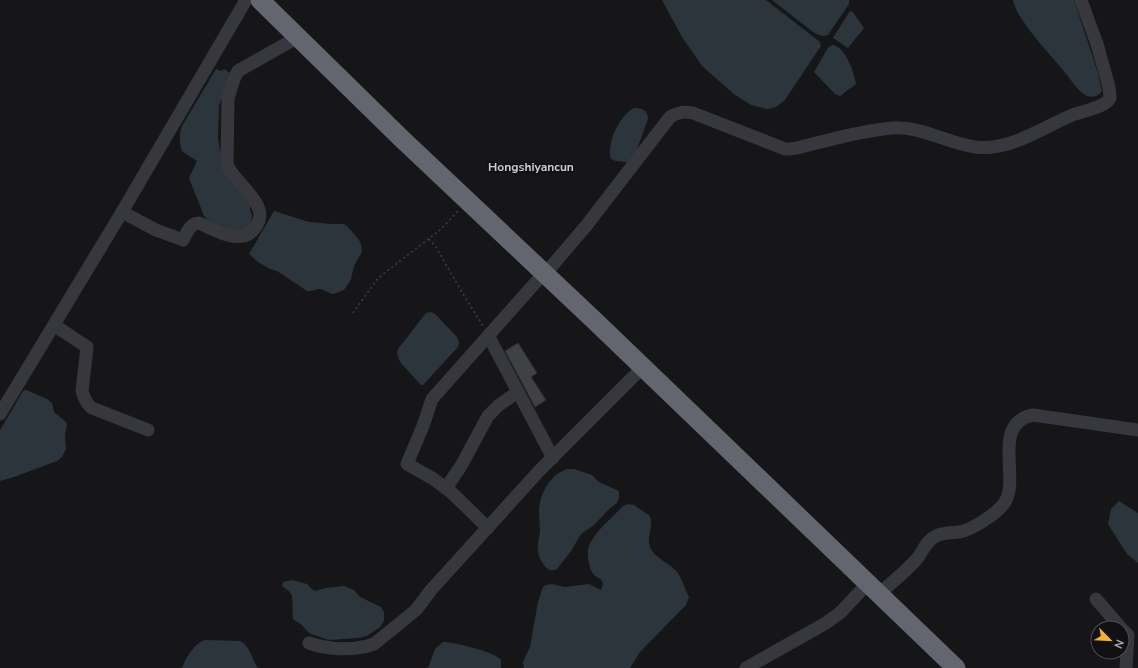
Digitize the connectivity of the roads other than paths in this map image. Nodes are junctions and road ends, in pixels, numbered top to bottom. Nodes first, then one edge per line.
1 (246, 0) edge
2 (260, 0) edge
3 (1081, 0) edge
4 (298, 37) junction
5 (122, 212) junction
6 (545, 274) junction
7 (54, 325) junction
8 (489, 337) junction
9 (643, 367) junction
10 (518, 392) junction
11 (0, 414) edge
12 (148, 430) dead end
13 (1138, 430) edge
14 (553, 458) junction
15 (446, 488) junction
16 (488, 528) junction
17 (874, 589) junction
18 (1096, 599) dead end
19 (1115, 620) edge
20 (309, 643) dead end
21 (746, 668) edge
22 (956, 668) edge

1 - 5 street
2 - 4 highway
3 - 6 street
4 - 5 street
4 - 6 highway
5 - 7 street
6 - 8 street
6 - 9 highway
7 - 11 street
7 - 12 street
8 - 10 street
8 - 15 street
9 - 14 street
9 - 17 highway
10 - 14 street
10 - 15 street
13 - 17 street
14 - 16 street
15 - 16 street
16 - 20 street
17 - 21 street
17 - 22 highway
18 - 19 street

